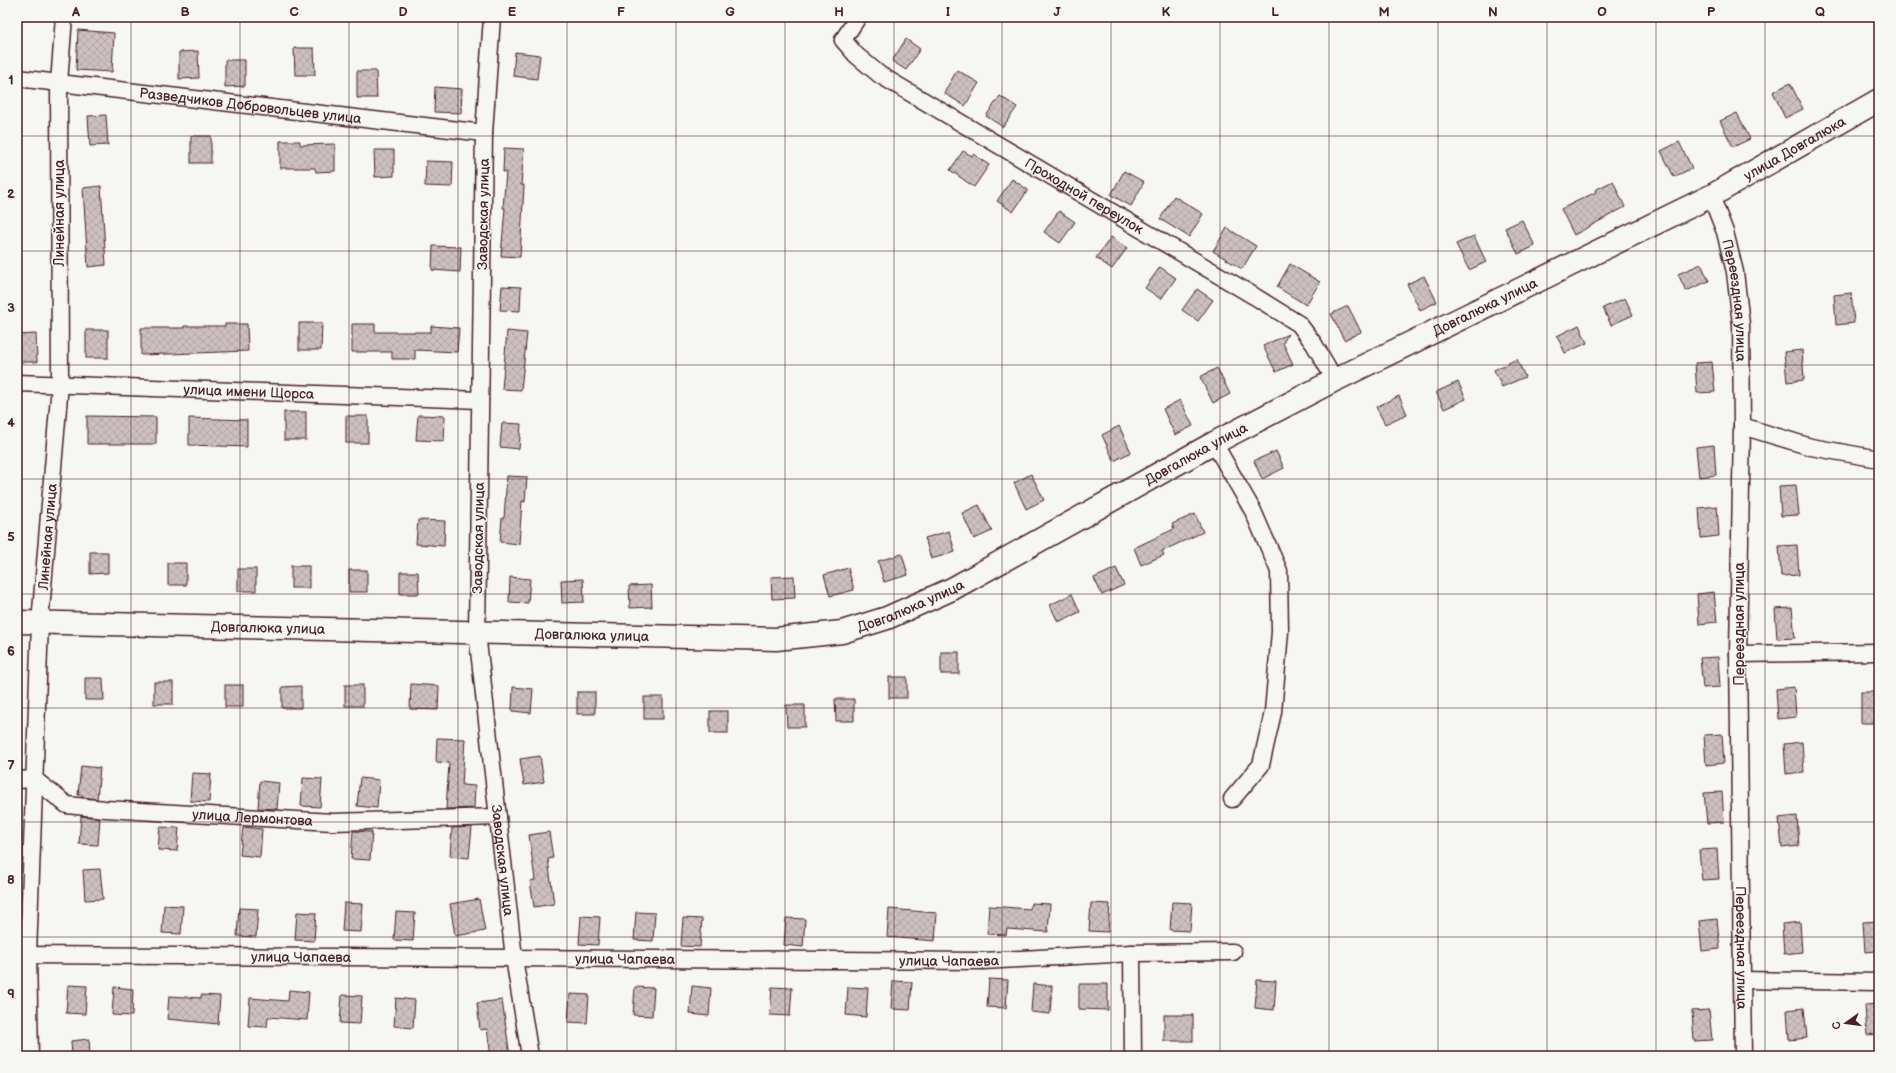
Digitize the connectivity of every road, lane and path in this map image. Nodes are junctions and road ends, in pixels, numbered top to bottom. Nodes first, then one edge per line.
1 (64, 17) edge
2 (492, 17) edge
3 (858, 17) edge
4 (17, 78) edge
5 (59, 82) junction
6 (1879, 100) edge
7 (484, 133) junction
8 (1711, 196) junction
9 (1335, 380) junction
10 (17, 383) edge
11 (60, 384) junction
12 (480, 400) junction
13 (1742, 426) junction
14 (1214, 443) junction
15 (1879, 459) edge
16 (17, 622) edge
17 (40, 623) junction
18 (477, 633) junction
19 (1879, 652) edge
20 (1738, 654) junction
21 (34, 779) junction
22 (17, 780) edge
23 (1232, 799) dead end
24 (498, 817) junction
25 (1233, 952) dead end
26 (1132, 953) junction
27 (23, 955) edge
28 (514, 958) junction
29 (1742, 980) junction
30 (1879, 982) edge
31 (30, 1056) edge
32 (530, 1056) edge
33 (1133, 1056) edge
34 (1743, 1056) edge

1 - 5 street, Линейная улица
2 - 7 street, Заводская улица
3 - 9 street, Проходной переулок
4 - 5 street, Разведчиков Добровольцев улица
5 - 7 street, Разведчиков Добровольцев улица
5 - 11 street, Линейная улица
6 - 8 street, улица Довгалюка
7 - 12 street, Заводская улица
8 - 9 street, Довгалюка улица
8 - 13 street, Переездная улица
9 - 14 street, Довгалюка улица
10 - 11 street, улица имени Щорса
11 - 12 street, улица имени Щорса
11 - 17 street, Линейная улица
12 - 18 street, Заводская улица
13 - 15 street
13 - 20 street, Переездная улица
14 - 18 street, Довгалюка улица
14 - 23 street
16 - 17 street, Довгалюка улица
17 - 18 street, Довгалюка улица
17 - 21 street, Линейная улица
18 - 24 street, Заводская улица
19 - 20 street
20 - 29 street, Переездная улица
21 - 22 street
21 - 24 street, улица Лермонтова
21 - 27 street, Линейная улица
24 - 28 street, Заводская улица
25 - 26 street, улица Чапаева
26 - 28 street, улица Чапаева
26 - 33 street
27 - 28 street, улица Чапаева
27 - 31 street, Линейная улица
28 - 32 street, Заводская улица
29 - 30 street
29 - 34 street, Переездная улица

